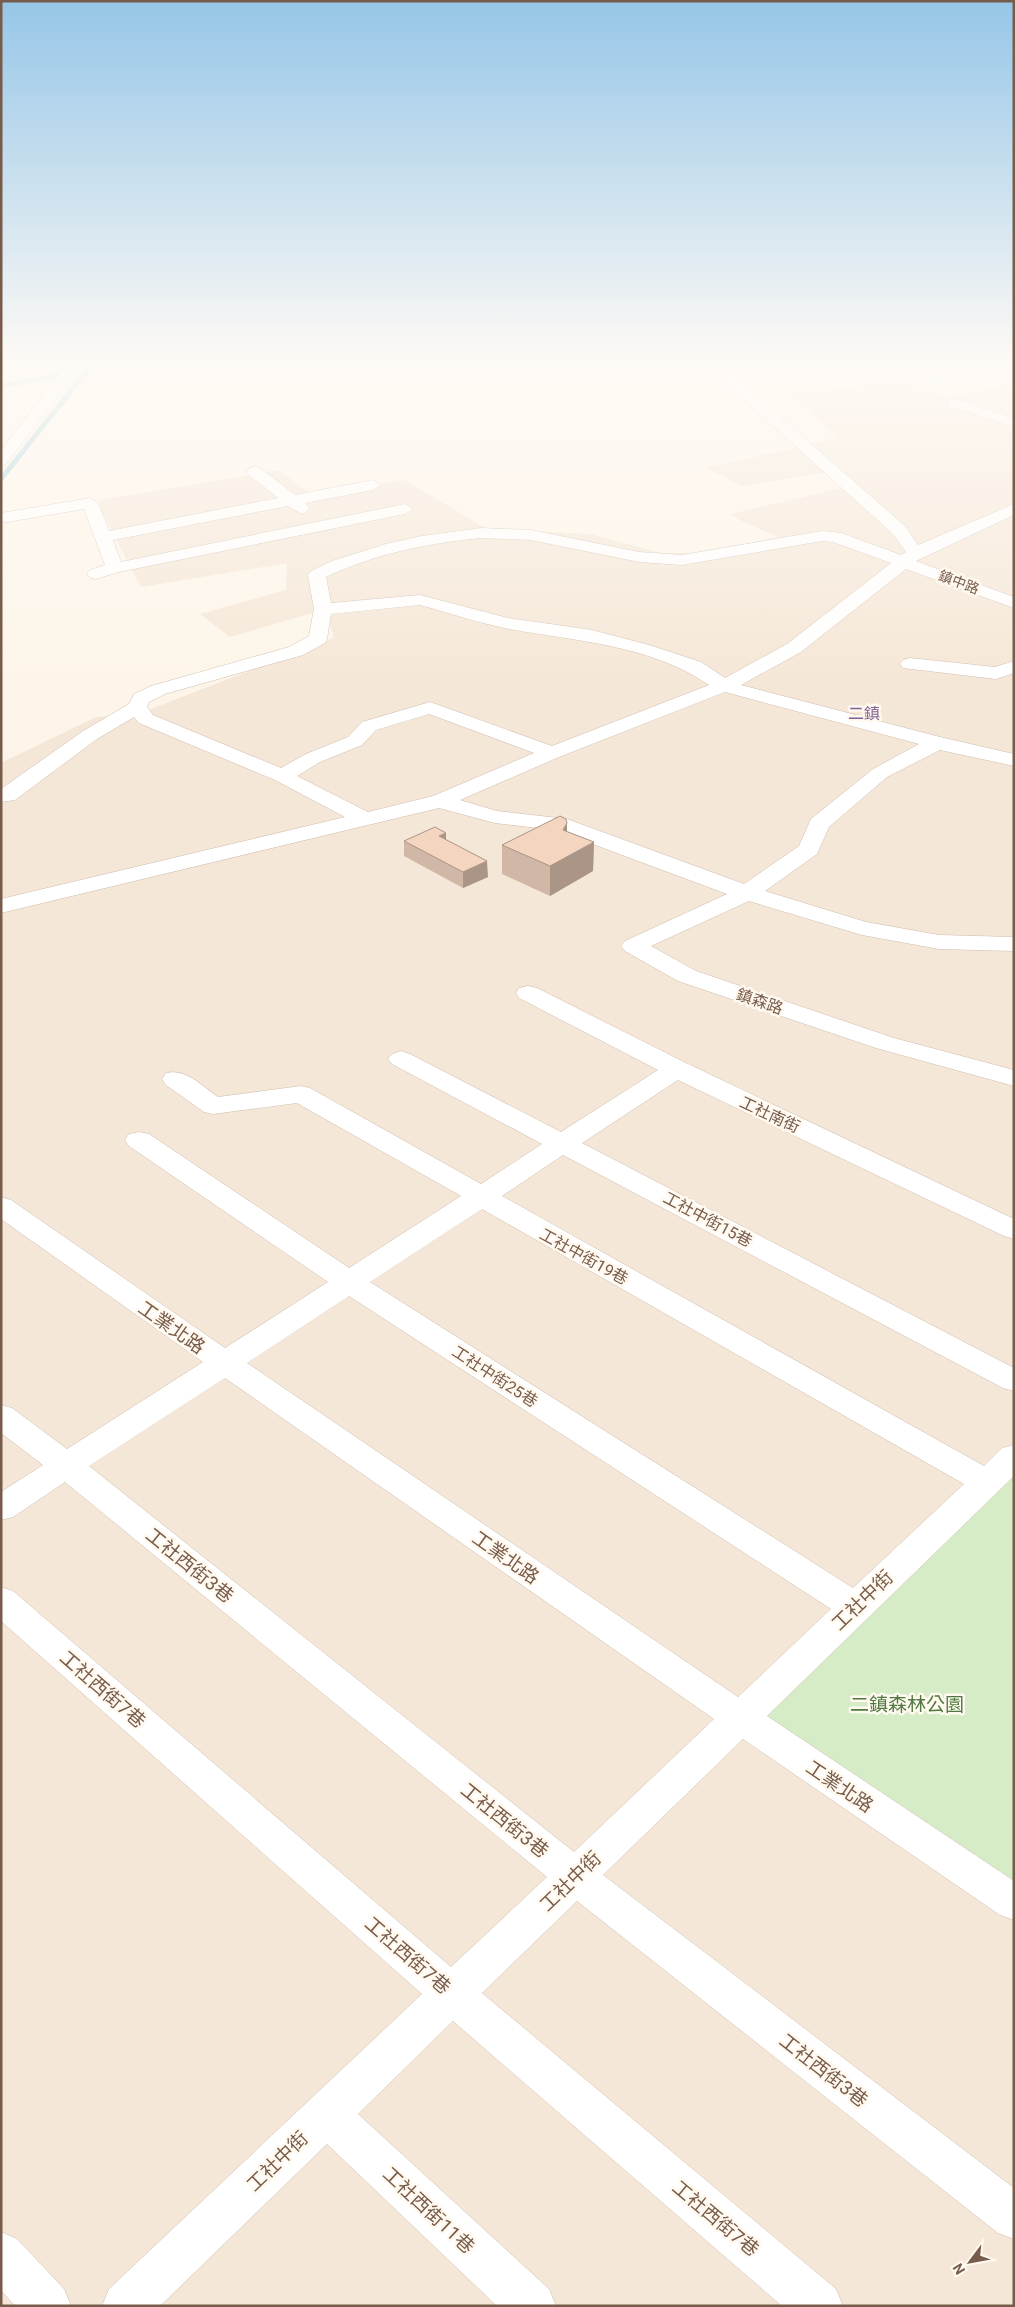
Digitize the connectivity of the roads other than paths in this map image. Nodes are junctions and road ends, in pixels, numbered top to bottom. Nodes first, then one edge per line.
1 (830, 470) edge
2 (254, 471) dead end
3 (373, 485) dead end
4 (276, 487) junction
5 (257, 491) dead end
6 (293, 502) junction
7 (405, 509) dead end
8 (1014, 509) edge
9 (1, 518) edge
10 (324, 526) junction
11 (102, 537) junction
12 (360, 557) junction
13 (909, 557) junction
14 (115, 568) junction
15 (96, 574) dead end
16 (1014, 603) edge
17 (323, 609) junction
18 (910, 664) dead end
19 (1014, 667) edge
20 (724, 686) junction
21 (137, 707) junction
22 (937, 743) junction
23 (552, 753) junction
24 (1014, 760) edge
25 (282, 776) junction
26 (1, 796) edge
27 (440, 801) junction
28 (363, 818) junction
29 (747, 893) junction
30 (1, 906) edge
31 (1014, 944) edge
32 (528, 993) dead end
33 (401, 1059) dead end
34 (677, 1069) junction
35 (1014, 1078) edge
36 (175, 1079) dead end
37 (139, 1140) dead end
38 (563, 1143) junction
39 (480, 1197) junction
40 (1, 1206) edge
41 (1014, 1230) edge
42 (349, 1282) junction
43 (224, 1363) junction
44 (1014, 1380) edge
45 (1, 1416) edge
46 (1014, 1456) edge
47 (66, 1466) junction
48 (986, 1482) junction
49 (1, 1508) edge
50 (1, 1600) edge
51 (855, 1607) junction
52 (739, 1718) junction
53 (575, 1876) junction
54 (1014, 1903) edge
55 (452, 1994) junction
56 (326, 2114) junction
57 (1014, 2217) edge
58 (1, 2255) edge
59 (47, 2306) edge
60 (126, 2306) edge
61 (532, 2306) edge
62 (819, 2306) edge

1 - 13 street
2 - 4 street
3 - 6 street
4 - 5 street
4 - 6 street
6 - 10 street
6 - 11 street
7 - 10 street
8 - 13 street
9 - 11 street
10 - 12 street
10 - 14 street
11 - 14 street
12 - 13 street, 鎮中路
12 - 17 street, 鎮中路
13 - 16 street, 鎮中路
13 - 20 street
14 - 15 street
17 - 20 street
17 - 21 street
18 - 19 street
20 - 22 street
20 - 23 street
21 - 25 street
21 - 26 street
22 - 24 street
22 - 29 street
23 - 25 street
23 - 27 street
25 - 28 street
27 - 28 street
27 - 29 street
28 - 30 street
29 - 31 street
29 - 35 street, 鎮森路
32 - 34 street, 工社南街
33 - 38 street, 工社中街15巷
34 - 38 street
34 - 41 street, 工社南街
36 - 39 street, 工社中街19巷
37 - 42 street, 工社中街25巷
38 - 39 street
38 - 44 street, 工社中街15巷
39 - 42 street
39 - 48 street, 工社中街19巷
40 - 43 street, 工業北路
42 - 43 street
42 - 51 street, 工社中街25巷
43 - 47 street
43 - 52 street, 工業北路
45 - 47 street, 工社西街3巷
46 - 48 street, 工社中街
47 - 49 street
47 - 53 street, 工社西街3巷
48 - 51 street, 工社中街
50 - 55 street, 工社西街7巷
51 - 52 street, 工社中街
52 - 53 street, 工社中街
52 - 54 street, 工業北路
53 - 55 street, 工社中街
53 - 57 street, 工社西街3巷
55 - 56 street, 工社中街
55 - 62 street, 工社西街7巷
56 - 60 street, 工社中街
56 - 61 street, 工社西街11巷
58 - 59 street

